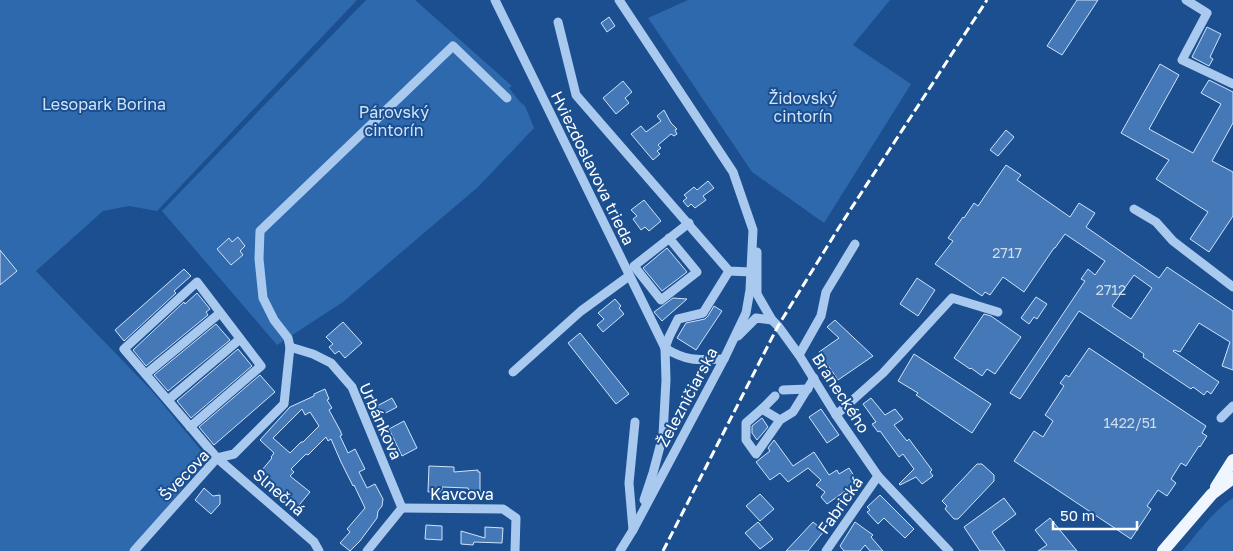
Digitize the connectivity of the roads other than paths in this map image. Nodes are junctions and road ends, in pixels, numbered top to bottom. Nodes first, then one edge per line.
1 (495, 0) edge
2 (619, 0) edge
3 (1186, 0) edge
4 (558, 22) dead end
5 (1233, 84) edge
6 (507, 98) dead end
7 (1134, 209) dead end
8 (689, 223) junction
9 (753, 230) junction
10 (669, 238) junction
11 (855, 244) dead end
12 (729, 270) junction
13 (751, 272) junction
14 (629, 276) junction
15 (1233, 287) edge
16 (998, 312) dead end
17 (220, 313) junction
18 (772, 320) junction
19 (240, 339) junction
20 (734, 340) junction
21 (290, 347) junction
22 (665, 348) junction
23 (800, 355) junction
24 (724, 359) junction
25 (513, 372) dead end
26 (146, 374) junction
27 (814, 378) junction
28 (808, 389) junction
29 (782, 390) dead end
30 (775, 396) dead end
31 (168, 400) junction
32 (1233, 406) edge
33 (762, 409) junction
34 (836, 415) junction
35 (1221, 418) dead end
36 (780, 420) junction
37 (636, 422) dead end
38 (190, 427) junction
39 (217, 458) junction
40 (1233, 460) edge
41 (878, 476) junction
42 (1233, 478) edge
43 (1212, 494) junction
44 (402, 508) junction
45 (633, 530) junction
46 (134, 551) edge
47 (319, 551) edge
48 (367, 551) edge
49 (515, 551) edge
50 (620, 551) edge
51 (826, 551) edge
52 (950, 551) edge
53 (1163, 551) edge

1 - 14 street, Hviezdoslavova trieda
2 - 9 street
3 - 5 street
4 - 8 street
6 - 21 street
7 - 15 street
8 - 10 street
8 - 12 street
9 - 13 street
9 - 18 street, Braneckého
10 - 10 street
11 - 23 street
12 - 13 street
12 - 22 street
13 - 20 street, Železničiarska
14 - 22 street, Hviezdoslavova trieda
14 - 25 street
16 - 34 street
17 - 19 street
17 - 26 street
17 - 26 street, Slnečná
18 - 20 street
18 - 23 street, Braneckého
19 - 31 street
19 - 38 street
20 - 24 street, Železničiarska
21 - 39 street, Švecova
21 - 44 street, Urbánkova
22 - 24 street
22 - 45 street, Železničiarska
23 - 27 street, Braneckého
24 - 45 street, Železničiarska
26 - 31 street, Slnečná
27 - 28 street
27 - 34 street, Braneckého
28 - 29 street
28 - 36 street
30 - 33 street
31 - 38 street, Slnečná
32 - 35 street
33 - 36 street
33 - 36 street
34 - 41 street, Braneckého
37 - 45 street
38 - 39 street, Slnečná
39 - 46 street, Švecova
39 - 47 street, Slnečná
40 - 43 main road
41 - 51 street, Fabrická
41 - 52 street, Braneckého
42 - 43 main road
43 - 53 main road
44 - 48 street
44 - 49 street, Kavcova
45 - 50 street, Železničiarska

